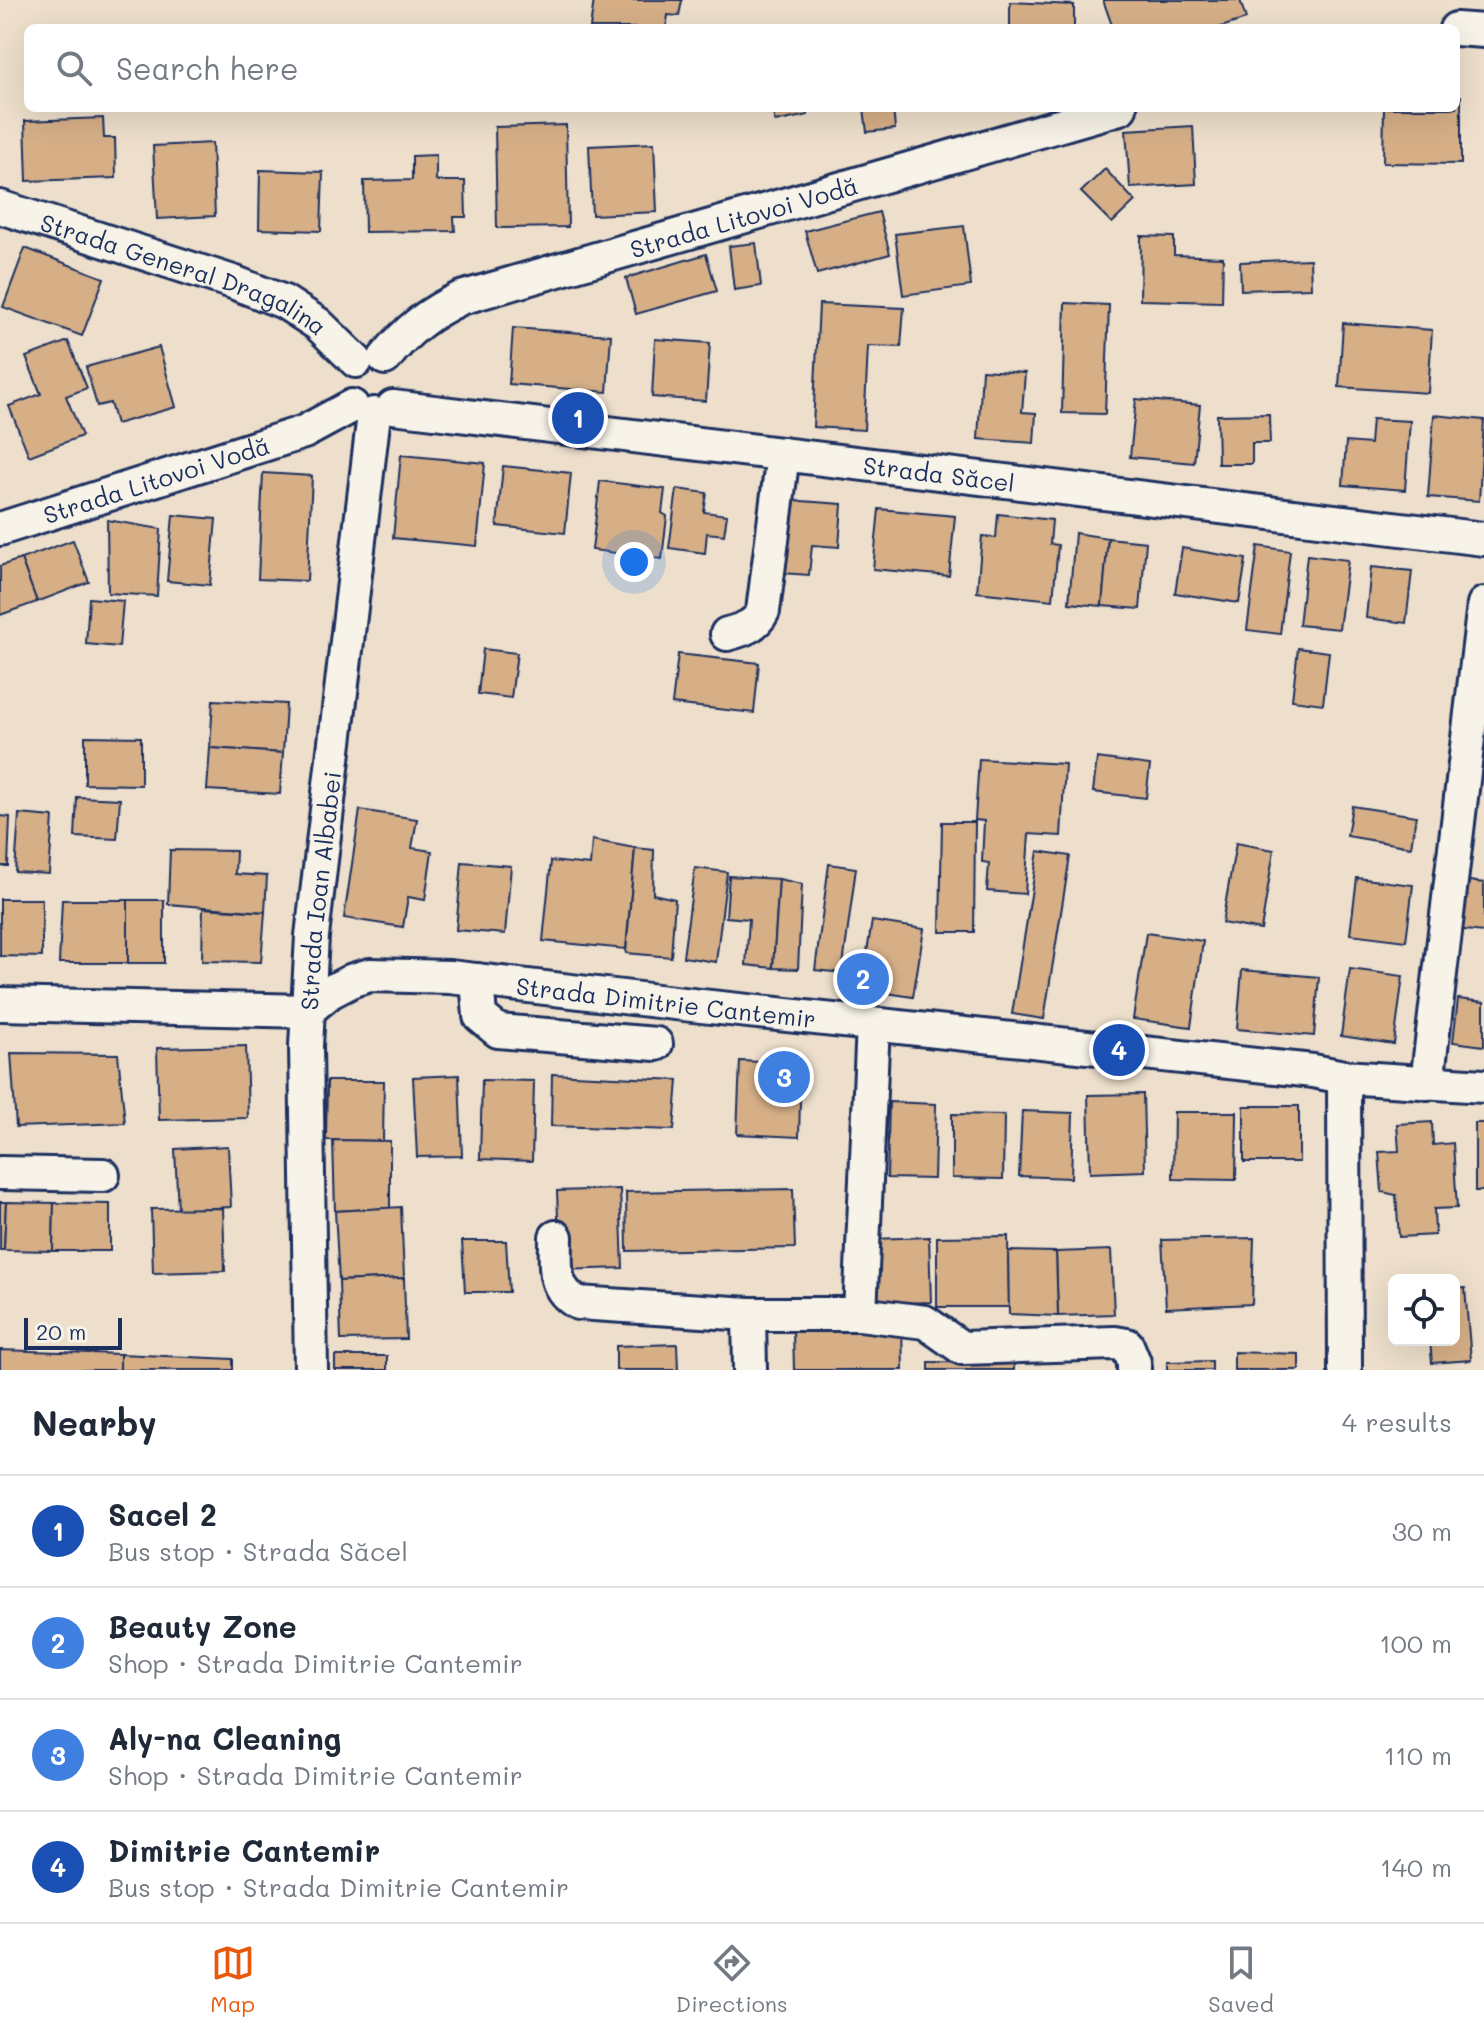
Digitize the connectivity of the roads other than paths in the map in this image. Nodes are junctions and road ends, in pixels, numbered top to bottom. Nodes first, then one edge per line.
1 (1460, 29) edge
2 (1484, 31) edge
3 (1106, 112) edge
4 (0, 207) edge
5 (370, 359) junction
6 (373, 409) junction
7 (783, 454) junction
8 (0, 529) edge
9 (1484, 539) edge
10 (1484, 604) edge
11 (727, 634) dead end
12 (477, 980) junction
13 (0, 1004) edge
14 (307, 1011) junction
15 (873, 1024) junction
16 (656, 1044) dead end
17 (1344, 1077) junction
18 (1427, 1083) junction
19 (1484, 1086) edge
20 (0, 1173) edge
21 (103, 1175) dead end
22 (556, 1237) dead end
23 (749, 1314) junction
24 (860, 1314) junction
25 (311, 1370) edge
26 (750, 1370) edge
27 (1134, 1370) edge
28 (1345, 1370) edge

1 - 2 street
3 - 5 street, Strada Litovoi Vodă
4 - 5 street, Strada General Dragalina
5 - 6 street
5 - 6 street
6 - 7 street, Strada Săcel
6 - 8 street, Strada Litovoi Vodă
6 - 14 street, Strada Ioan Albabei
7 - 9 street, Strada Săcel
7 - 11 street
10 - 18 street
12 - 14 street, Strada Dimitrie Cantemir
12 - 15 street, Strada Dimitrie Cantemir
12 - 16 street
13 - 14 street
14 - 25 street, Strada Ioan Albabei
15 - 17 street, Strada Dimitrie Cantemir
15 - 24 street
17 - 18 street, Strada Dimitrie Cantemir
17 - 28 street
18 - 19 street, Strada Dimitrie Cantemir
20 - 21 street
22 - 23 street
23 - 24 street
23 - 26 street
24 - 27 street

